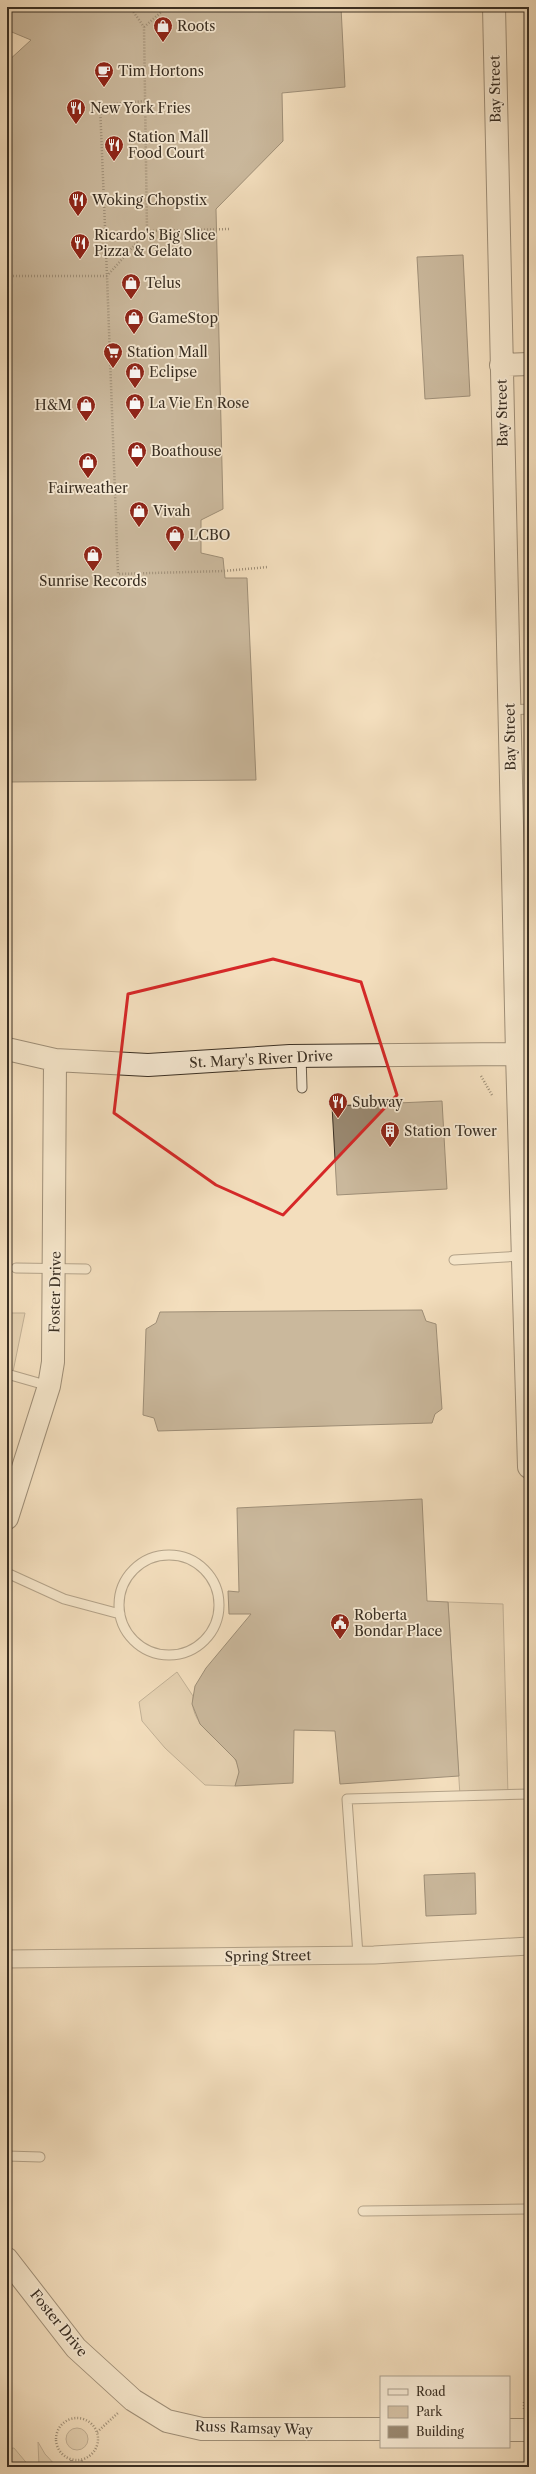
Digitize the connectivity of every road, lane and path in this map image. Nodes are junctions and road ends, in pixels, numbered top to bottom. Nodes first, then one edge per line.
1 (130, 7) edge
2 (167, 7) edge
3 (494, 7) edge
4 (144, 27) junction
5 (145, 101) junction
6 (230, 229) dead end
7 (147, 231) junction
8 (7, 276) edge
9 (107, 276) junction
10 (529, 364) edge
11 (501, 365) junction
12 (268, 567) dead end
13 (519, 710) edge
14 (7, 1049) edge
15 (523, 1054) edge
16 (301, 1056) junction
17 (55, 1060) junction
18 (481, 1076) dead end
19 (302, 1088) dead end
20 (492, 1095) dead end
21 (522, 1256) junction
22 (454, 1260) dead end
23 (16, 1268) dead end
24 (55, 1268) junction
25 (86, 1269) dead end
26 (7, 1374) edge
27 (49, 1386) junction
28 (529, 1468) edge
29 (7, 1518) edge
30 (7, 1573) edge
31 (120, 1614) junction
32 (529, 1794) edge
33 (529, 1946) edge
34 (358, 1955) junction
35 (7, 1959) edge
36 (7, 2156) edge
37 (40, 2157) dead end
38 (529, 2209) edge
39 (363, 2211) dead end
40 (7, 2259) edge
41 (133, 2400) junction
42 (380, 2430) edge
43 (510, 2430) edge
44 (529, 2430) edge
45 (97, 2432) junction
46 (71, 2460) junction
47 (82, 2460) junction
48 (71, 2467) edge
49 (80, 2467) edge

1 - 4 path
2 - 4 path
3 - 11 street, Bay Street
4 - 5 path
5 - 7 path
5 - 9 path
6 - 7 path
7 - 9 path
8 - 9 path
9 - 12 path
10 - 11 street
11 - 13 street, Bay Street
13 - 15 street, Bay Street
14 - 17 street, St. Mary's River Drive
15 - 16 street, St. Mary's River Drive
15 - 21 street, Bay Street
16 - 17 street, St. Mary's River Drive
16 - 19 lane
17 - 24 street, Foster Drive
18 - 20 path
21 - 22 lane
21 - 28 street, Bay Street
23 - 24 lane
24 - 25 lane
24 - 27 street, Foster Drive
26 - 27 lane
27 - 29 street, Foster Drive
30 - 31 lane
31 - 31 lane
32 - 34 lane
33 - 34 street, Spring Street
34 - 35 street, Spring Street
36 - 37 lane
38 - 39 lane
40 - 41 street, Foster Drive
41 - 42 street, Russ Ramsay Way
41 - 45 path
43 - 44 street
45 - 46 path
45 - 47 path
46 - 47 path
46 - 48 path
47 - 49 path

